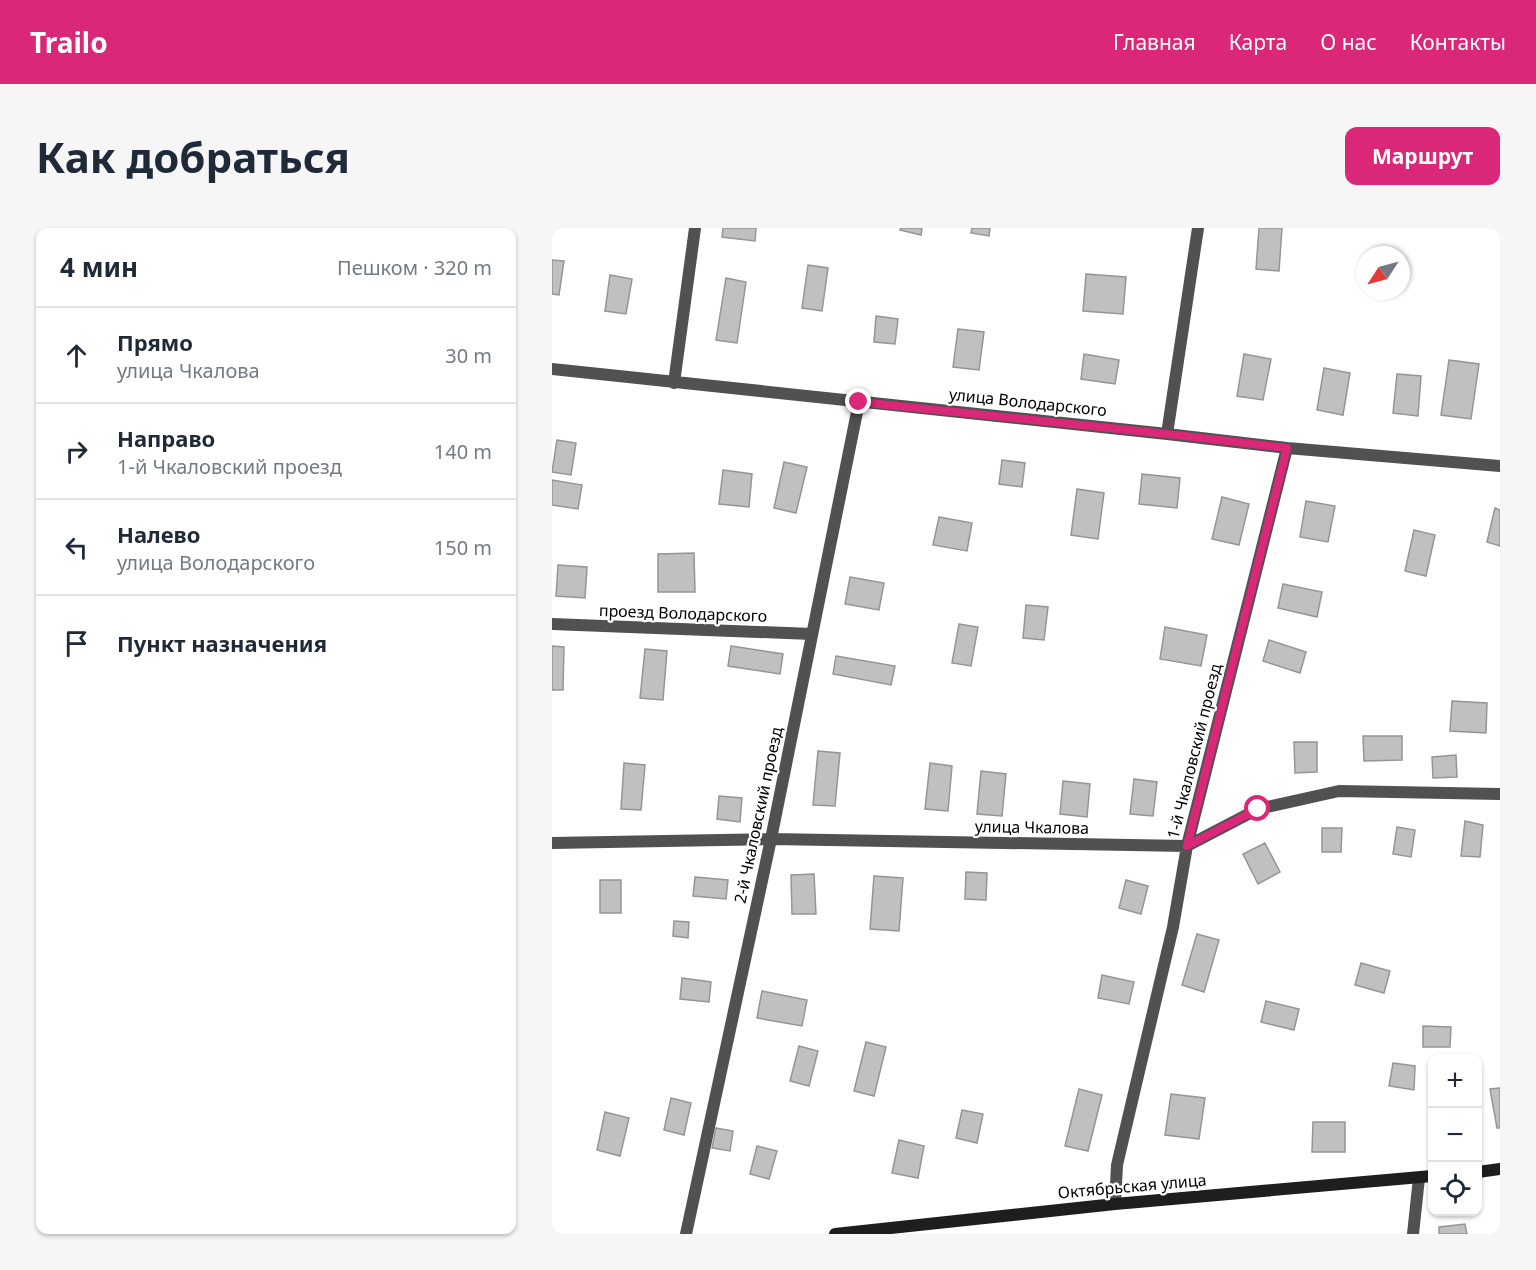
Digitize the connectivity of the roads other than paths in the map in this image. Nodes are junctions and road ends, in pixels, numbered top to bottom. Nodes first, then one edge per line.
1 (695, 228) edge
2 (1197, 228) edge
3 (552, 369) edge
4 (674, 383) junction
5 (859, 402) junction
6 (1167, 434) junction
7 (1287, 448) junction
8 (1500, 466) edge
9 (552, 624) edge
10 (812, 634) junction
11 (1500, 794) edge
12 (771, 839) junction
13 (552, 843) edge
14 (1187, 846) junction
15 (1500, 1169) edge
16 (1482, 1171) edge
17 (1428, 1177) edge
18 (1419, 1178) junction
19 (1115, 1204) junction
20 (686, 1234) edge
21 (835, 1234) edge
22 (1413, 1234) edge

1 - 4 street
2 - 6 street
3 - 4 street, улица Володарского
4 - 5 street, улица Володарского
5 - 6 street, улица Володарского
5 - 10 street, 2-й Чкаловский проезд
6 - 7 street, улица Володарского
7 - 8 street, улица Володарского
7 - 14 street, 1-й Чкаловский проезд
9 - 10 street, проезд Володарского
10 - 12 street, 2-й Чкаловский проезд
11 - 14 street, улица Чкалова
12 - 13 street, улица Чкалова
12 - 14 street, улица Чкалова
12 - 20 street, 2-й Чкаловский проезд
14 - 19 street, 1-й Чкаловский проезд
15 - 16 street
17 - 18 street, Октябрьская улица
18 - 19 street, Октябрьская улица
18 - 22 street
19 - 21 street, Октябрьская улица

